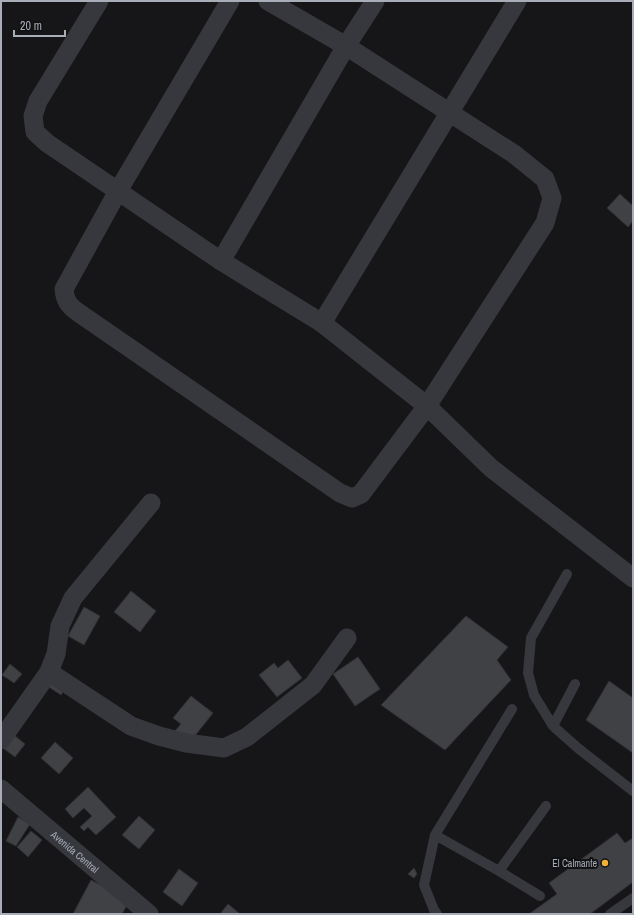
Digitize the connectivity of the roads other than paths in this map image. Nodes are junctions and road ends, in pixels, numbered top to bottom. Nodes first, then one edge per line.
1 (99, 1) edge
2 (230, 1) edge
3 (268, 1) edge
4 (375, 1) edge
5 (517, 1) edge
6 (346, 46) junction
7 (450, 113) junction
8 (118, 191) junction
9 (221, 260) junction
10 (322, 323) junction
11 (427, 406) junction
12 (151, 503) dead end
13 (567, 574) dead end
14 (633, 578) edge
15 (347, 638) dead end
16 (49, 672) junction
17 (575, 684) dead end
18 (512, 709) dead end
19 (553, 726) junction
20 (1, 740) edge
21 (1, 789) edge
22 (633, 791) edge
23 (546, 806) dead end
24 (435, 835) junction
25 (499, 871) junction
26 (540, 896) dead end
27 (633, 898) edge
28 (142, 912) edge
29 (437, 914) edge
30 (610, 914) edge

1 - 8 street
2 - 8 street
3 - 6 street
4 - 6 street
5 - 7 street
6 - 7 street
6 - 9 street
7 - 10 street
7 - 11 street
8 - 9 street
8 - 11 street
9 - 10 street
10 - 11 street
11 - 14 street
12 - 16 street
13 - 19 lane
15 - 16 street
16 - 20 street
17 - 19 lane
18 - 24 lane
19 - 22 lane
21 - 28 street, Avenida Central
23 - 25 lane
24 - 25 lane
24 - 29 lane
25 - 26 lane
27 - 30 lane

